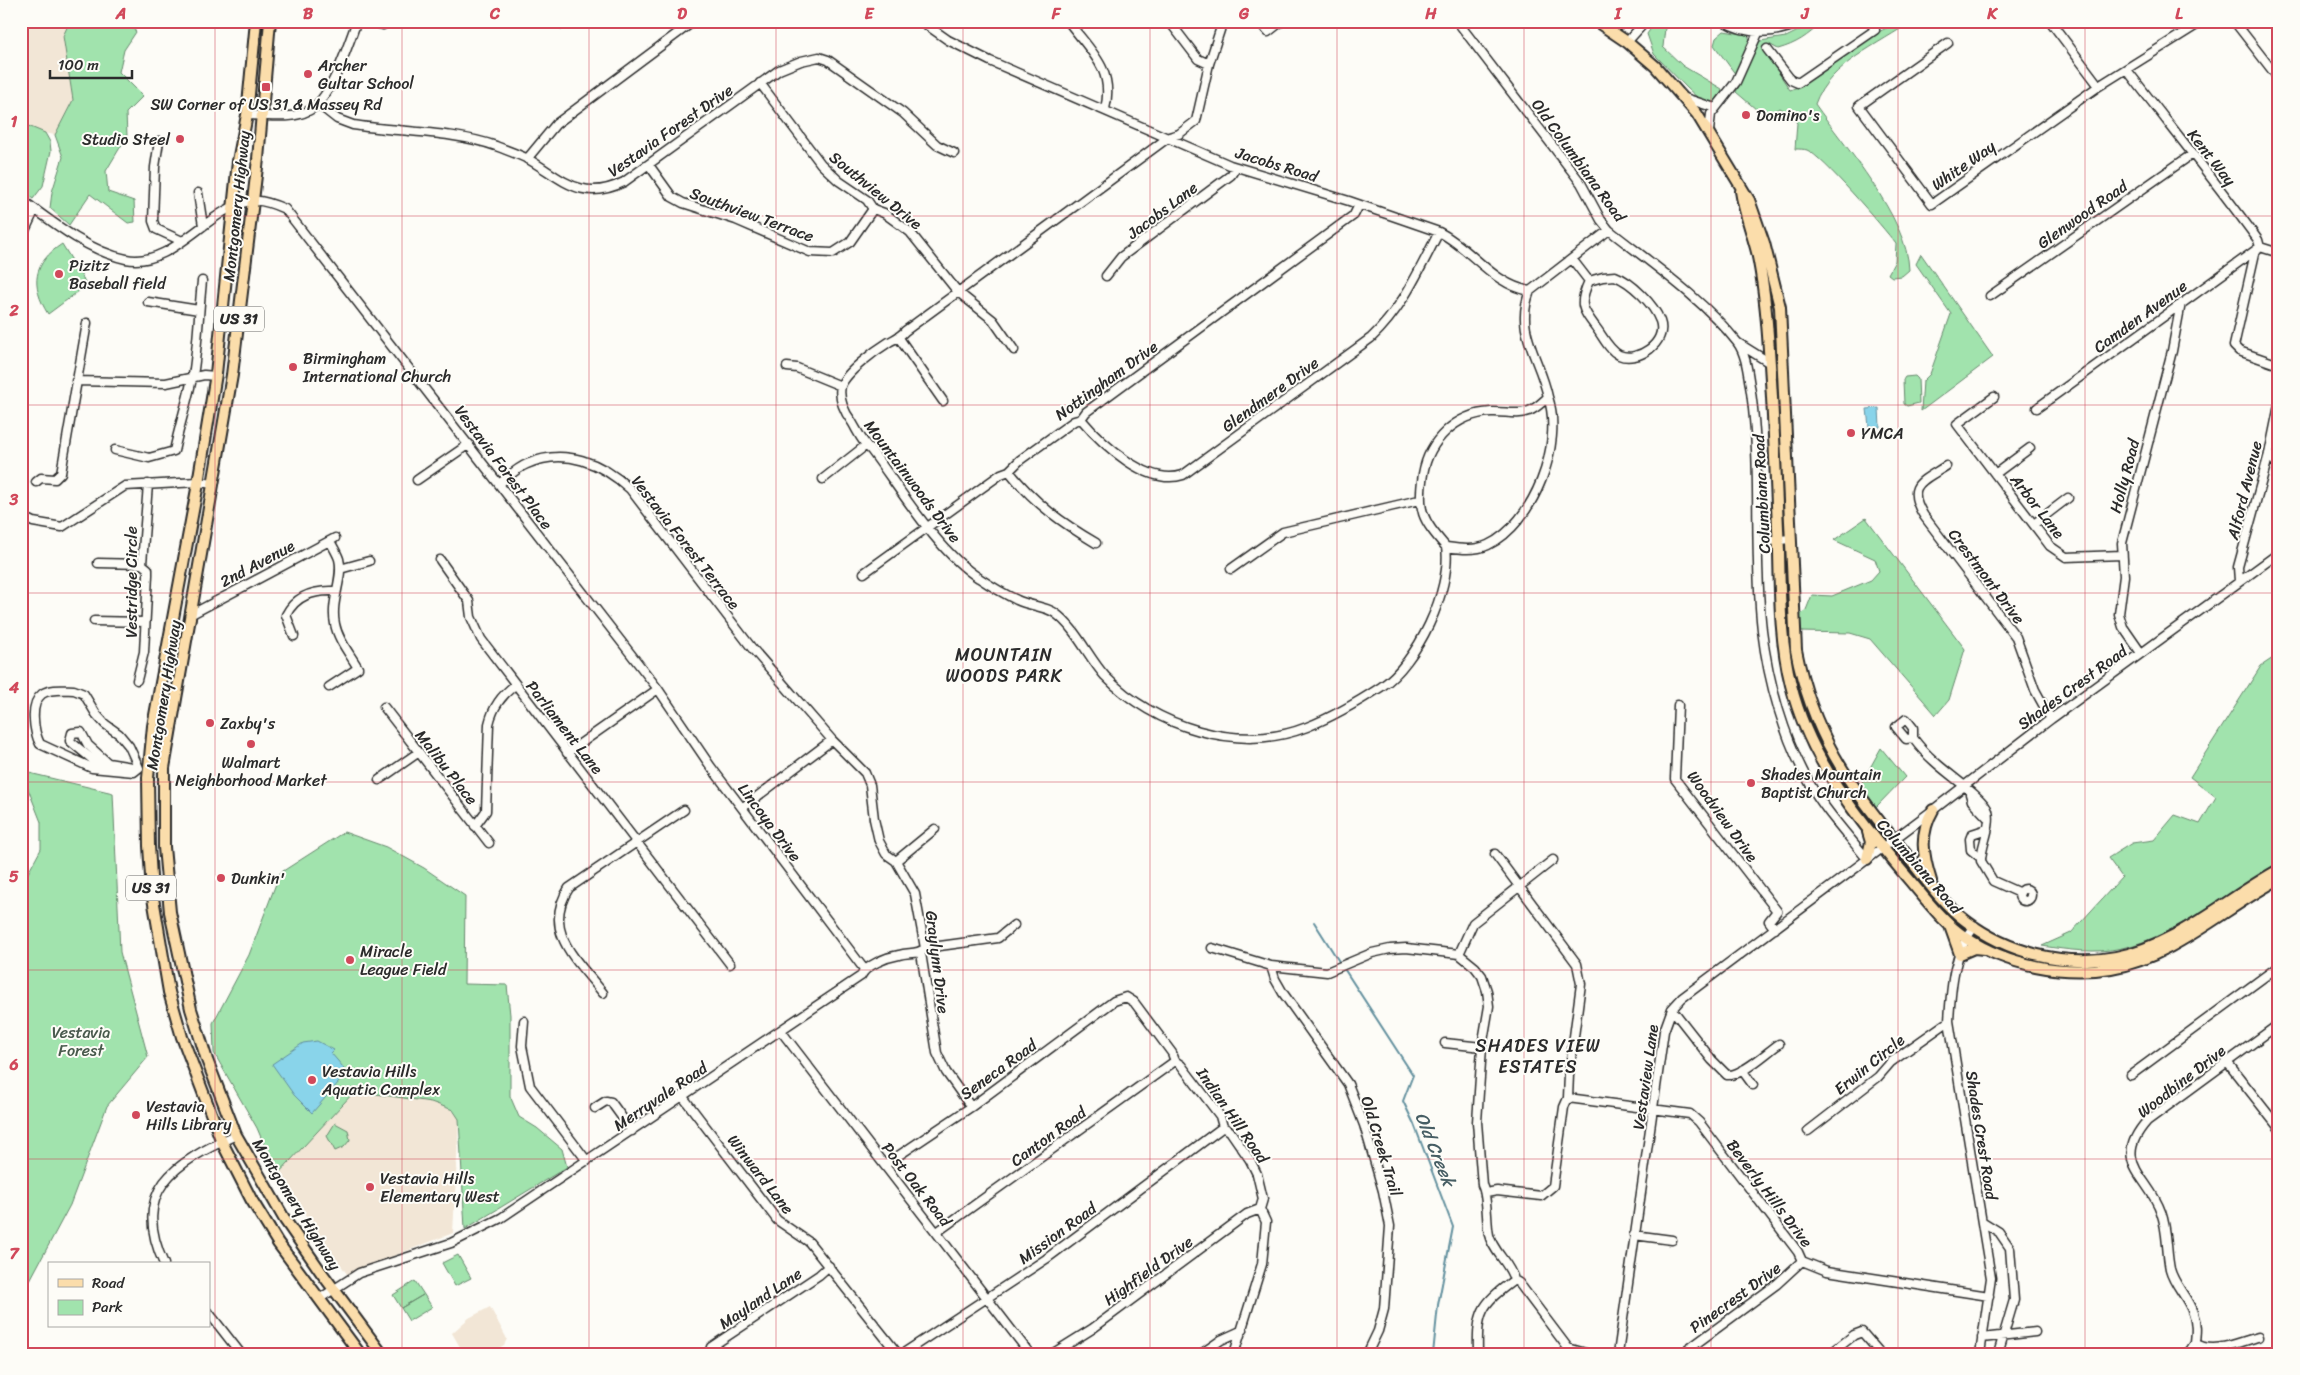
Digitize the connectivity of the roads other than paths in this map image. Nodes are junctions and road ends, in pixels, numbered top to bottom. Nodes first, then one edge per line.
1 (256, 21) edge
2 (270, 21) edge
3 (357, 21) edge
4 (368, 21) edge
5 (386, 21) edge
6 (555, 21) edge
7 (568, 21) edge
8 (694, 21) edge
9 (921, 21) edge
10 (1068, 21) edge
11 (1169, 21) edge
12 (1223, 21) edge
13 (1259, 21) edge
14 (1282, 21) edge
15 (1458, 21) edge
16 (1596, 21) edge
17 (1646, 21) edge
18 (1723, 21) edge
19 (1804, 21) edge
20 (1870, 21) edge
21 (2050, 21) edge
22 (2203, 21) edge
23 (2234, 21) edge
24 (1758, 33) junction
25 (1627, 42) junction
26 (1948, 43) dead end
27 (1767, 49) dead end
28 (1209, 64) junction
29 (2128, 70) junction
30 (2279, 79) edge
31 (760, 84) junction
32 (2099, 86) junction
33 (1685, 98) junction
34 (318, 104) junction
35 (1715, 108) junction
36 (1105, 109) junction
37 (247, 114) junction
38 (261, 115) junction
39 (1709, 131) junction
40 (1168, 137) junction
41 (159, 141) dead end
42 (954, 154) dead end
43 (2191, 155) junction
44 (527, 159) junction
45 (649, 164) junction
46 (1236, 167) junction
47 (1741, 190) junction
48 (198, 193) dead end
49 (21, 199) edge
50 (252, 200) junction
51 (1359, 205) junction
52 (234, 207) junction
53 (873, 209) junction
54 (35, 210) junction
55 (202, 226) junction
56 (1609, 230) junction
57 (1439, 232) junction
58 (21, 239) edge
59 (182, 241) junction
60 (2260, 247) junction
61 (2279, 253) edge
62 (1572, 259) junction
63 (1106, 276) dead end
64 (202, 281) dead end
65 (1589, 281) junction
66 (1530, 291) junction
67 (958, 292) junction
68 (1990, 296) dead end
69 (148, 302) dead end
70 (2181, 303) junction
71 (199, 310) junction
72 (87, 323) dead end
73 (898, 338) junction
74 (1736, 341) junction
75 (1014, 350) dead end
76 (1770, 363) junction
77 (2279, 365) edge
78 (787, 367) dead end
79 (215, 376) junction
80 (192, 377) junction
81 (76, 381) junction
82 (841, 386) junction
83 (1548, 397) junction
84 (1994, 397) dead end
85 (943, 401) dead end
86 (2279, 406) edge
87 (2037, 408) dead end
88 (1081, 419) junction
89 (469, 444) junction
90 (866, 446) junction
91 (2030, 448) dead end
92 (115, 450) dead end
93 (2269, 454) junction
94 (1946, 466) dead end
95 (2279, 467) edge
96 (1009, 471) junction
97 (1995, 474) junction
98 (824, 478) dead end
99 (417, 480) dead end
100 (36, 482) dead end
101 (198, 482) junction
102 (148, 484) junction
103 (214, 484) junction
104 (499, 484) junction
105 (2068, 498) dead end
106 (1419, 500) junction
107 (21, 516) edge
108 (2034, 524) junction
109 (928, 526) junction
110 (1790, 539) junction
111 (1778, 541) junction
112 (1758, 542) junction
113 (1096, 543) dead end
114 (1446, 547) junction
115 (2279, 553) edge
116 (2122, 555) junction
117 (440, 560) dead end
118 (369, 561) dead end
119 (98, 563) dead end
120 (142, 564) junction
121 (340, 569) junction
122 (1231, 569) dead end
123 (864, 573) dead end
124 (2239, 581) junction
125 (335, 591) junction
126 (175, 612) junction
127 (192, 614) junction
128 (94, 621) dead end
129 (146, 622) junction
130 (294, 636) dead end
131 (2141, 653) junction
132 (778, 679) joint
133 (137, 680) dead end
134 (515, 685) junction
135 (329, 687) dead end
136 (658, 689) junction
137 (1809, 700) junction
138 (1796, 704) junction
139 (384, 706) dead end
140 (1678, 706) dead end
141 (2051, 718) junction
142 (1913, 738) dead end
143 (832, 740) junction
144 (419, 752) junction
145 (567, 752) junction
146 (144, 768) junction
147 (105, 770) junction
148 (164, 771) junction
149 (379, 780) dead end
150 (1964, 786) junction
151 (1855, 790) junction
152 (1844, 798) junction
153 (21, 800) edge
154 (742, 808) junction
155 (21, 810) edge
156 (684, 810) dead end
157 (1933, 810) junction
158 (475, 826) junction
159 (1866, 826) junction
160 (935, 828) dead end
161 (1987, 829) junction
162 (1894, 840) junction
163 (490, 843) dead end
164 (636, 843) junction
165 (1883, 848) junction
166 (1495, 854) dead end
167 (1981, 858) junction
168 (1867, 859) junction
169 (1553, 860) dead end
170 (896, 861) junction
171 (2276, 876) edge
172 (1518, 886) junction
173 (1933, 887) junction
174 (2020, 893) dead end
175 (1948, 923) junction
176 (1014, 925) dead end
177 (1975, 926) junction
178 (1775, 929) junction
179 (1965, 938) junction
180 (925, 948) junction
181 (1212, 948) dead end
182 (1986, 950) junction
183 (1459, 954) junction
184 (1960, 954) junction
185 (730, 964) dead end
186 (1271, 966) junction
187 (2279, 966) edge
188 (864, 969) junction
189 (603, 993) dead end
190 (1126, 997) joint
191 (1672, 1009) junction
192 (1949, 1020) junction
193 (524, 1021) dead end
194 (2279, 1024) edge
195 (781, 1030) junction
196 (1445, 1043) dead end
197 (1779, 1044) dead end
198 (1482, 1048) junction
199 (1174, 1060) junction
200 (2227, 1062) junction
201 (1742, 1070) junction
202 (2131, 1075) dead end
203 (1753, 1085) dead end
204 (683, 1097) junction
205 (1568, 1098) junction
206 (971, 1107) junction
207 (595, 1108) dead end
208 (1654, 1109) junction
209 (2279, 1126) edge
210 (1223, 1127) junction
211 (1808, 1130) dead end
212 (632, 1131) junction
213 (236, 1135) junction
214 (222, 1142) junction
215 (588, 1161) junction
216 (886, 1164) junction
217 (1486, 1192) junction
218 (1260, 1209) junction
219 (1983, 1222) junction
220 (937, 1232) junction
221 (1634, 1235) junction
222 (1672, 1240) dead end
223 (1802, 1261) junction
224 (163, 1262) edge
225 (829, 1266) junction
226 (1514, 1280) junction
227 (334, 1289) junction
228 (1989, 1296) junction
229 (319, 1299) junction
230 (986, 1299) junction
231 (210, 1315) edge
232 (1243, 1330) junction
233 (2035, 1332) dead end
234 (367, 1334) junction
235 (2002, 1335) junction
236 (2258, 1337) dead end
237 (1982, 1338) junction
238 (2195, 1343) junction
239 (353, 1344) junction
240 (241, 1354) edge
241 (360, 1354) edge
242 (382, 1354) edge
243 (708, 1354) edge
244 (900, 1354) edge
245 (1030, 1354) edge
246 (1052, 1354) edge
247 (1202, 1354) edge
248 (1234, 1354) edge
249 (1367, 1354) edge
250 (1478, 1354) edge
251 (1590, 1354) edge
252 (1618, 1354) edge
253 (1682, 1354) edge
254 (1830, 1354) edge
255 (1880, 1354) edge
256 (1980, 1354) edge
257 (1998, 1354) edge
258 (2188, 1354) edge

1 - 37 main road, Montgomery Highway / US 31
2 - 38 main road, Montgomery Highway / US 31
3 - 34 street
4 - 5 street
6 - 7 street
8 - 44 street
9 - 36 street, Jacobs Road
10 - 36 street
11 - 28 street
12 - 28 street
13 - 14 street
15 - 56 street, Old Columbiana Road
16 - 25 main road, Columbiana Road
17 - 25 street
18 - 24 street
19 - 24 street
20 - 27 street
21 - 32 street
22 - 29 street, White Way
23 - 30 street
24 - 35 street
25 - 33 main road, Columbiana Road
26 - 32 street, White Way
28 - 40 street
29 - 32 street, White Way
29 - 43 street, Kent Way
31 - 42 street, Vestavia Forest Drive
31 - 45 street, Vestavia Forest Drive
31 - 53 street, Southview Drive
33 - 35 street
33 - 39 main road, Columbiana Road
34 - 38 street
34 - 44 street, Vestavia Forest Drive
35 - 39 street
36 - 40 street, Jacobs Road
37 - 38 street
37 - 52 main road, Montgomery Highway / US 31
38 - 50 main road, Montgomery Highway / US 31
39 - 47 main road, Columbiana Road
40 - 46 street, Jacobs Road
40 - 67 street
41 - 59 street
43 - 60 street, Kent Way
43 - 68 street, Glenwood Road
44 - 45 street, Vestavia Forest Drive
45 - 53 street, Southview Terrace
46 - 51 street, Jacobs Road
46 - 63 street, Jacobs Lane
47 - 76 main road, Columbiana Road
47 - 110 main road, Columbiana Road
48 - 55 street
49 - 54 street
50 - 52 street
50 - 89 street, Vestavia Forest Place
50 - 103 main road, Montgomery Highway / US 31
51 - 57 street, Jacobs Road
51 - 88 street, Nottingham Drive
52 - 55 street
52 - 79 main road, Montgomery Highway / US 31
53 - 67 street, Southview Drive
54 - 58 street
54 - 59 street
55 - 59 street
56 - 62 street
56 - 74 street, Old Columbiana Road
57 - 66 street, Jacobs Road
57 - 88 street, Glendmere Drive
60 - 61 street
60 - 70 street, Camden Avenue
60 - 77 street
62 - 65 street
62 - 66 street
64 - 71 street
65 - 65 street
66 - 83 street
67 - 73 street
67 - 75 street, Southview Drive
69 - 71 street
70 - 87 street, Camden Avenue
70 - 116 street, Holly Road
71 - 80 street
72 - 81 street
73 - 82 street
73 - 85 street
74 - 76 street, Old Columbiana Road
74 - 112 street, Old Columbiana Road
76 - 111 main road, Columbiana Road
78 - 82 street
79 - 80 street
79 - 101 main road, Montgomery Highway / US 31
80 - 81 street
80 - 92 street
81 - 100 street
82 - 90 street, Mountainwoods Drive
83 - 106 street
83 - 114 street
84 - 97 street, Arbor Lane
86 - 93 street, Alford Avenue
88 - 96 street, Nottingham Drive
89 - 99 street
89 - 104 street, Vestavia Forest Place
90 - 98 street
90 - 109 street, Mountainwoods Drive
91 - 97 street
93 - 95 street
93 - 124 street, Alford Avenue
94 - 141 street, Crestmont Drive
96 - 109 street, Nottingham Drive
96 - 113 street
97 - 108 street, Arbor Lane
101 - 102 street
101 - 103 street
101 - 126 main road, Montgomery Highway / US 31
102 - 107 street
102 - 120 street, Vestridge Circle
103 - 127 main road, Montgomery Highway / US 31
104 - 132 street, Vestavia Forest Terrace
104 - 136 street, Vestavia Forest Place
105 - 108 street
106 - 114 street
106 - 122 street
108 - 116 street, Arbor Lane
109 - 114 street, Mountainwoods Drive
109 - 123 street, Nottingham Drive
110 - 111 street
110 - 137 main road, Columbiana Road
111 - 112 street
111 - 138 main road, Columbiana Road
112 - 168 street, Old Columbiana Road
115 - 124 street, Shades Crest Road
116 - 131 street, Holly Road
117 - 134 street, Parliament Lane
118 - 121 street
119 - 120 street
120 - 129 street, Vestridge Circle
121 - 125 street
121 - 127 street, 2nd Avenue
124 - 131 street, Shades Crest Road
125 - 130 street
125 - 135 street
126 - 127 main road
126 - 146 main road, Montgomery Highway / US 31
127 - 148 main road, Montgomery Highway / US 31
128 - 129 street
129 - 133 street, Vestridge Circle
131 - 141 street, Shades Crest Road
132 - 143 street, Graylynn Drive
134 - 145 street, Parliament Lane
134 - 158 street
136 - 145 street
136 - 154 street, Lincoya Drive
137 - 138 main road
137 - 151 main road, Columbiana Road
138 - 152 main road, Columbiana Road
139 - 144 street, Malibu Place
140 - 178 street, Woodview Drive
141 - 150 street, Shades Crest Road
142 - 150 street
143 - 154 street
143 - 170 street, Graylynn Drive
144 - 149 street
144 - 158 street, Malibu Place
145 - 164 street, Parliament Lane
146 - 147 street
146 - 147 street
146 - 147 street
146 - 148 street
146 - 214 main road, Montgomery Highway / US 31
148 - 213 main road, Montgomery Highway / US 31
150 - 157 street, Shades Crest Road
150 - 161 street
151 - 152 main road
151 - 162 main road, Columbiana Road
152 - 159 main road, Columbiana Road
153 - 155 street
154 - 188 street, Lincoya Drive
156 - 164 street
157 - 162 street, Shades Crest Road
157 - 173 main road
158 - 163 street, Malibu Place
159 - 165 main road, Columbiana Road
159 - 168 main road
160 - 170 street
161 - 167 street
161 - 167 street
162 - 165 street, Shades Crest Road
162 - 173 main road, Columbiana Road
164 - 185 street, Parliament Lane
164 - 189 street
165 - 168 street, Vestaview Lane
165 - 175 main road, Columbiana Road
166 - 172 street
167 - 174 street
168 - 178 street, Vestaview Lane
169 - 172 street
170 - 180 street, Graylynn Drive
171 - 177 main road, Columbiana Road
171 - 182 main road, Columbiana Road
172 - 183 street
172 - 205 street
173 - 177 main road, Columbiana Road
175 - 179 main road, Columbiana Road
175 - 184 main road
176 - 180 street, Merryvale Road
177 - 179 street, Shades Crest Road
178 - 191 street, Vestaview Lane
179 - 182 main road, Columbiana Road
179 - 184 street, Shades Crest Road
180 - 188 street, Merryvale Road
180 - 206 street, Graylynn Drive
181 - 186 street
182 - 184 main road
183 - 186 street
183 - 198 street
184 - 192 street, Shades Crest Road
186 - 249 street, Old Creek Trail
187 - 202 street
188 - 195 street, Merryvale Road
190 - 199 street, Indian Hill Road
190 - 206 street, Seneca Road
191 - 201 street
191 - 208 street, Vestaview Lane
192 - 211 street, Erwin Circle
192 - 219 street, Shades Crest Road
193 - 215 street
194 - 200 street, Woodbine Drive
195 - 204 street, Merryvale Road
195 - 216 street, Post Oak Road
196 - 198 street
197 - 201 street
198 - 217 street
199 - 210 street, Indian Hill Road
199 - 220 street, Canton Road
200 - 209 street
200 - 238 street, Woodbine Drive
201 - 203 street
204 - 212 street, Merryvale Road
204 - 225 street, Winward Lane
205 - 208 street, Beverly Hills Drive
205 - 217 street
206 - 216 street, Seneca Road
207 - 212 street
208 - 221 street, Vestaview Lane
208 - 223 street, Beverly Hills Drive
210 - 218 street, Indian Hill Road
210 - 230 street, Mission Road
212 - 215 street, Merryvale Road
213 - 214 street
213 - 227 main road, Montgomery Highway / US 31
214 - 224 street
214 - 229 main road, Montgomery Highway / US 31
215 - 227 street, Merryvale Road
216 - 220 street, Post Oak Road
217 - 226 street
218 - 232 street, Indian Hill Road
218 - 246 street, Highfield Drive
219 - 228 street, Shades Crest Road
219 - 235 street
220 - 230 street, Post Oak Road
221 - 222 street
221 - 252 street, Vestaview Lane
223 - 228 street, Beverly Hills Drive
223 - 253 street, Pinecrest Drive
225 - 243 street, Mayland Lane
225 - 244 street, Winward Lane
226 - 250 street
226 - 251 street
227 - 229 street, Merryvale Road
227 - 234 main road, Montgomery Highway / US 31
228 - 237 street, Shades Crest Road
229 - 239 main road, Montgomery Highway / US 31
230 - 244 street, Mission Road
230 - 245 street, Post Oak Road
231 - 240 street
232 - 247 street
232 - 248 street, Indian Hill Road
233 - 235 street
234 - 239 main road
234 - 242 main road, Montgomery Highway / US 31
235 - 237 street
235 - 257 street
236 - 238 street
237 - 256 street, Shades Crest Road
238 - 258 street
239 - 241 main road, Montgomery Highway / US 31
254 - 255 street

